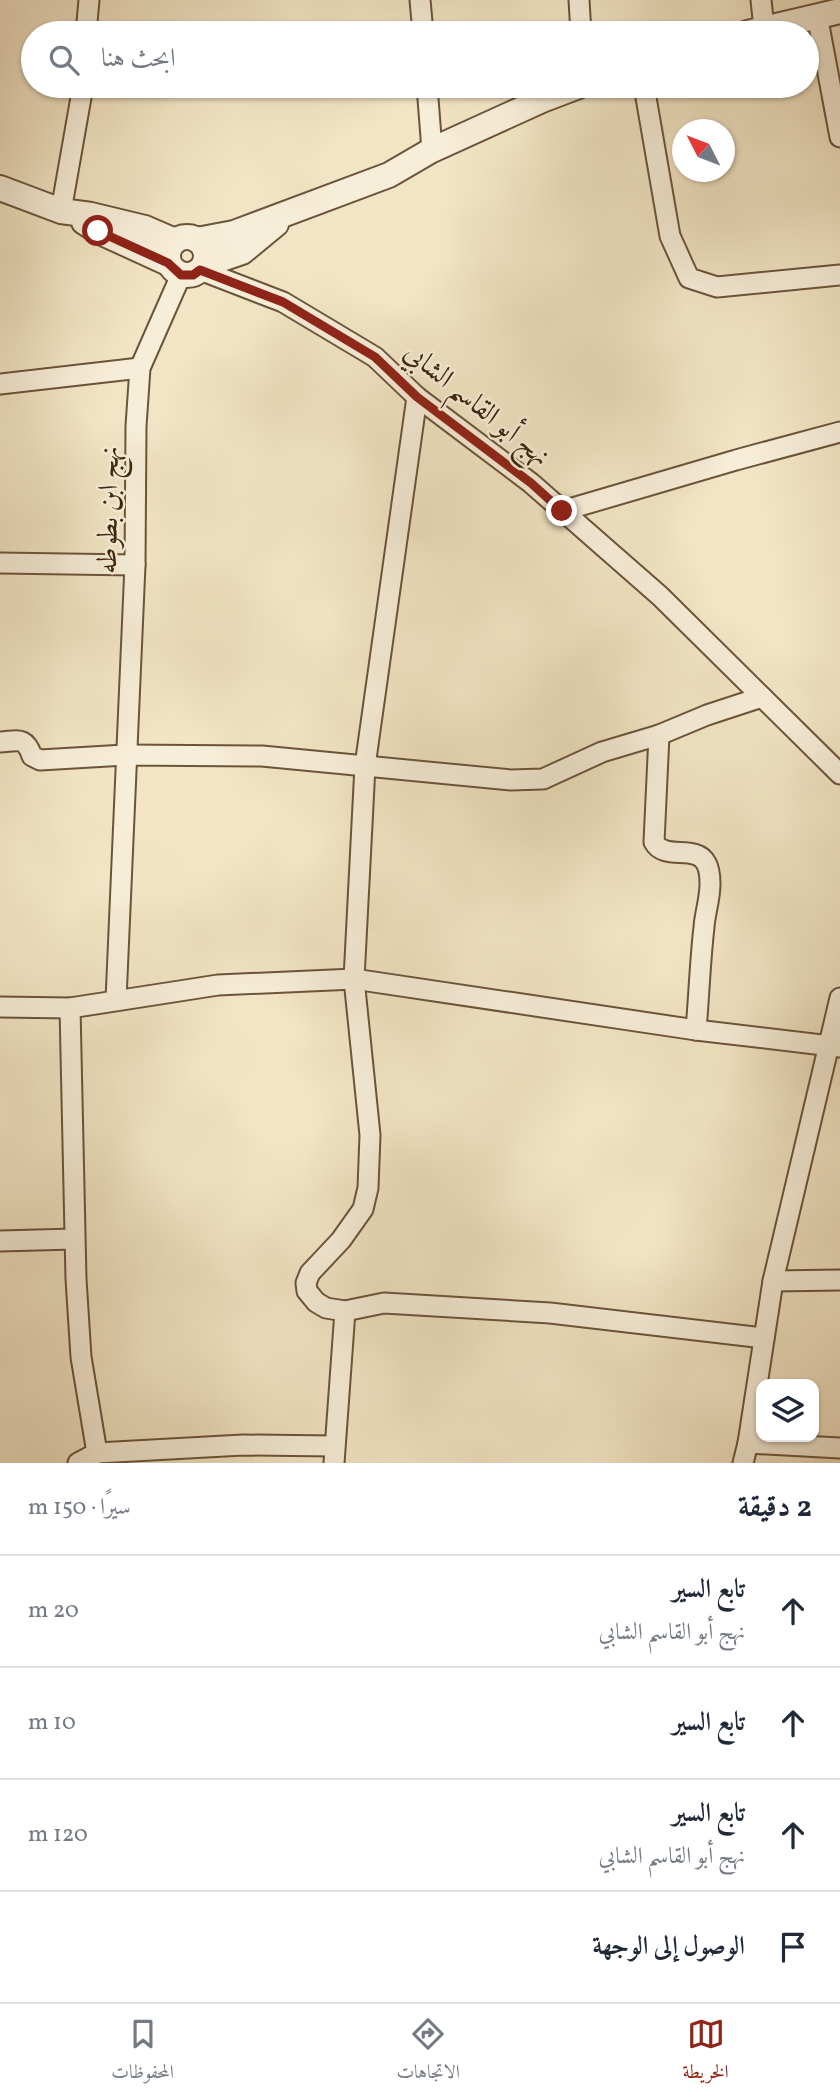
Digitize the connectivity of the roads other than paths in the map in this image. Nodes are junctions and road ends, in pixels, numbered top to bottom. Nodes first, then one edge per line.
1 (89, 0) edge
2 (420, 0) edge
3 (579, 0) edge
4 (761, 0) edge
5 (829, 13) edge
6 (87, 21) edge
7 (422, 21) edge
8 (580, 21) edge
9 (757, 21) edge
10 (796, 21) edge
11 (81, 98) edge
12 (428, 98) edge
13 (547, 98) edge
14 (646, 98) edge
15 (840, 136) edge
16 (432, 150) junction
17 (0, 188) edge
18 (67, 212) junction
19 (188, 259) junction
20 (840, 275) edge
21 (140, 368) junction
22 (0, 384) edge
23 (417, 397) junction
24 (840, 432) edge
25 (562, 511) junction
26 (0, 563) edge
27 (135, 565) junction
28 (762, 697) junction
29 (659, 735) junction
30 (0, 741) edge
31 (125, 755) junction
32 (365, 766) junction
33 (840, 774) edge
34 (354, 979) junction
35 (840, 998) edge
36 (116, 1000) junction
37 (0, 1007) edge
38 (70, 1008) junction
39 (696, 1030) junction
40 (833, 1047) edge
41 (74, 1239) junction
42 (0, 1241) edge
43 (840, 1280) edge
44 (773, 1282) junction
45 (345, 1311) junction
46 (764, 1338) junction
47 (748, 1443) junction
48 (840, 1448) edge
49 (97, 1453) junction
50 (334, 1454) edge
51 (78, 1463) edge
52 (743, 1463) edge

1 - 6 street
2 - 7 street
3 - 8 street
4 - 9 street
5 - 10 street
5 - 15 street
11 - 18 street
12 - 16 street
13 - 16 street
14 - 20 street
16 - 19 street
17 - 18 street, نهج أبو القاسم الشابي
18 - 19 street, نهج أبو القاسم الشابي
19 - 21 street, نهج ابن بطوطه
19 - 23 street, نهج أبو القاسم الشابي
21 - 22 street
21 - 27 street, نهج ابن بطوطه
23 - 25 street, نهج أبو القاسم الشابي
23 - 32 street
24 - 25 street
25 - 28 street, نهج أبو القاسم الشابي
26 - 27 street
27 - 31 street, نهج ابن بطوطه
28 - 29 street
28 - 33 street, نهج أبو القاسم الشابي
29 - 32 street
29 - 39 street
30 - 31 street
31 - 32 street
31 - 36 street, نهج ابن بطوطه
32 - 34 street
34 - 36 street
34 - 39 street
34 - 45 street
35 - 40 street
36 - 38 street
37 - 38 street
38 - 41 street
39 - 40 street
40 - 44 street
41 - 42 street
41 - 49 street
43 - 44 street
44 - 46 street
45 - 46 street
45 - 50 street
46 - 47 street
47 - 48 street
47 - 52 street
49 - 50 street
49 - 51 street

